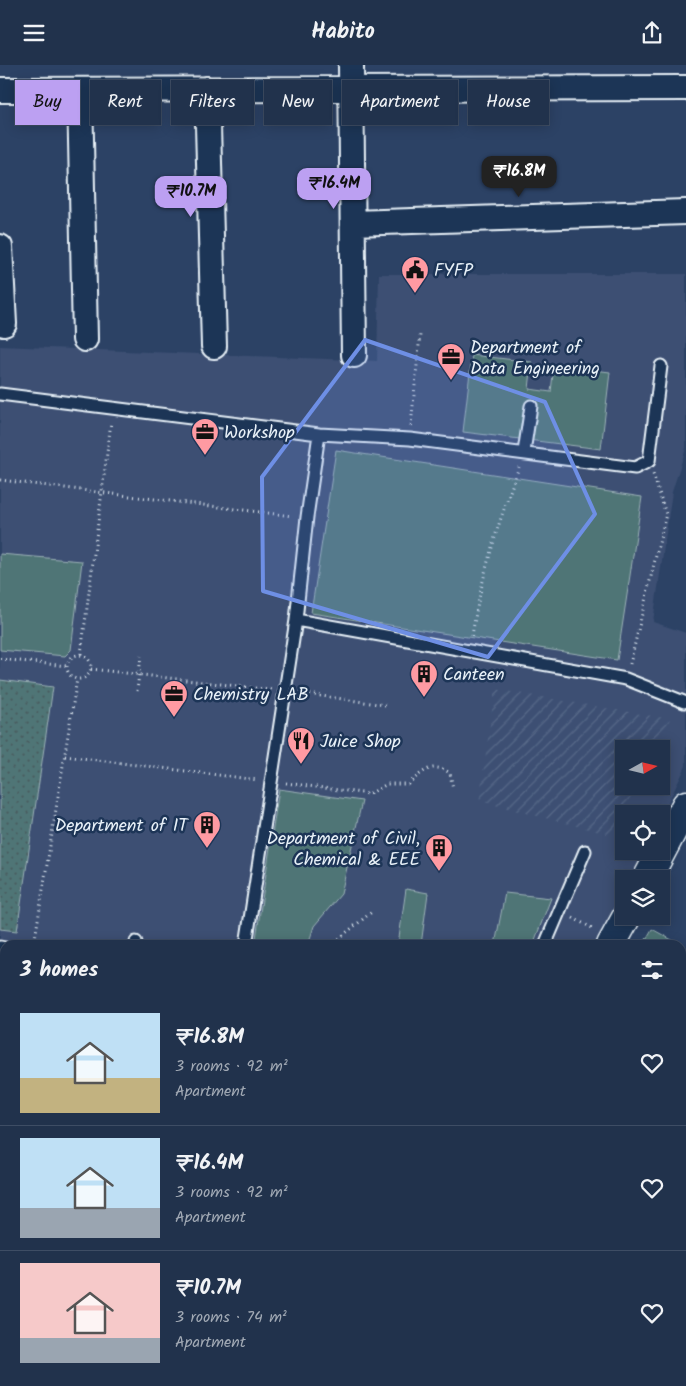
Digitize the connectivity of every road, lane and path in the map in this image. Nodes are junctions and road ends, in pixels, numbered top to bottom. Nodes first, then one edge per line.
1 (351, 65) edge
2 (351, 80) edge
3 (686, 88) edge
4 (171, 89) edge
5 (254, 89) edge
6 (342, 89) edge
7 (458, 89) edge
8 (0, 90) edge
9 (15, 90) edge
10 (80, 90) joint
11 (208, 125) edge
12 (352, 125) edge
13 (686, 212) edge
14 (354, 223) junction
15 (0, 247) edge
16 (4, 324) dead end
17 (420, 335) dead end
18 (85, 339) dead end
19 (214, 346) dead end
20 (354, 355) dead end
21 (661, 366) dead end
22 (0, 394) edge
23 (531, 406) dead end
24 (113, 409) junction
25 (320, 434) junction
26 (410, 439) junction
27 (524, 452) junction
28 (649, 461) junction
29 (0, 480) edge
30 (102, 492) junction
31 (307, 517) junction
32 (296, 620) junction
33 (470, 651) junction
34 (81, 654) junction
35 (141, 655) dead end
36 (0, 659) edge
37 (67, 666) junction
38 (91, 669) junction
39 (139, 674) junction
40 (77, 679) junction
41 (626, 679) junction
42 (137, 691) dead end
43 (284, 691) junction
44 (684, 702) dead end
45 (385, 705) dead end
46 (65, 756) junction
47 (270, 781) junction
48 (453, 789) dead end
49 (686, 805) edge
50 (585, 851) dead end
51 (652, 870) edge
52 (560, 910) junction
53 (373, 911) dead end
54 (623, 925) edge
55 (35, 940) edge
56 (247, 940) edge
57 (337, 940) edge
58 (547, 940) edge
59 (609, 940) edge
60 (617, 940) edge

1 - 2 street
3 - 7 street
4 - 10 street
5 - 6 street
8 - 9 street
10 - 18 street
11 - 19 street
12 - 14 street
13 - 14 street
14 - 20 street
15 - 16 street
17 - 26 path
21 - 28 lane
22 - 24 lane
23 - 27 lane
24 - 25 lane
24 - 30 path
25 - 26 lane
25 - 31 lane
26 - 27 lane
27 - 28 lane
27 - 33 path
28 - 41 path
29 - 30 path
30 - 31 path
30 - 34 path
31 - 32 lane
32 - 33 lane
32 - 43 lane
33 - 41 lane
34 - 37 path
34 - 38 path
35 - 39 path
36 - 37 path
37 - 40 path
38 - 39 path
38 - 40 path
39 - 42 path
39 - 43 path
40 - 46 path
41 - 44 lane
43 - 45 path
43 - 47 lane
46 - 47 path
46 - 55 path
47 - 48 path
47 - 56 lane
49 - 51 street
50 - 52 lane
52 - 58 lane
52 - 59 path
53 - 57 path
54 - 60 street

